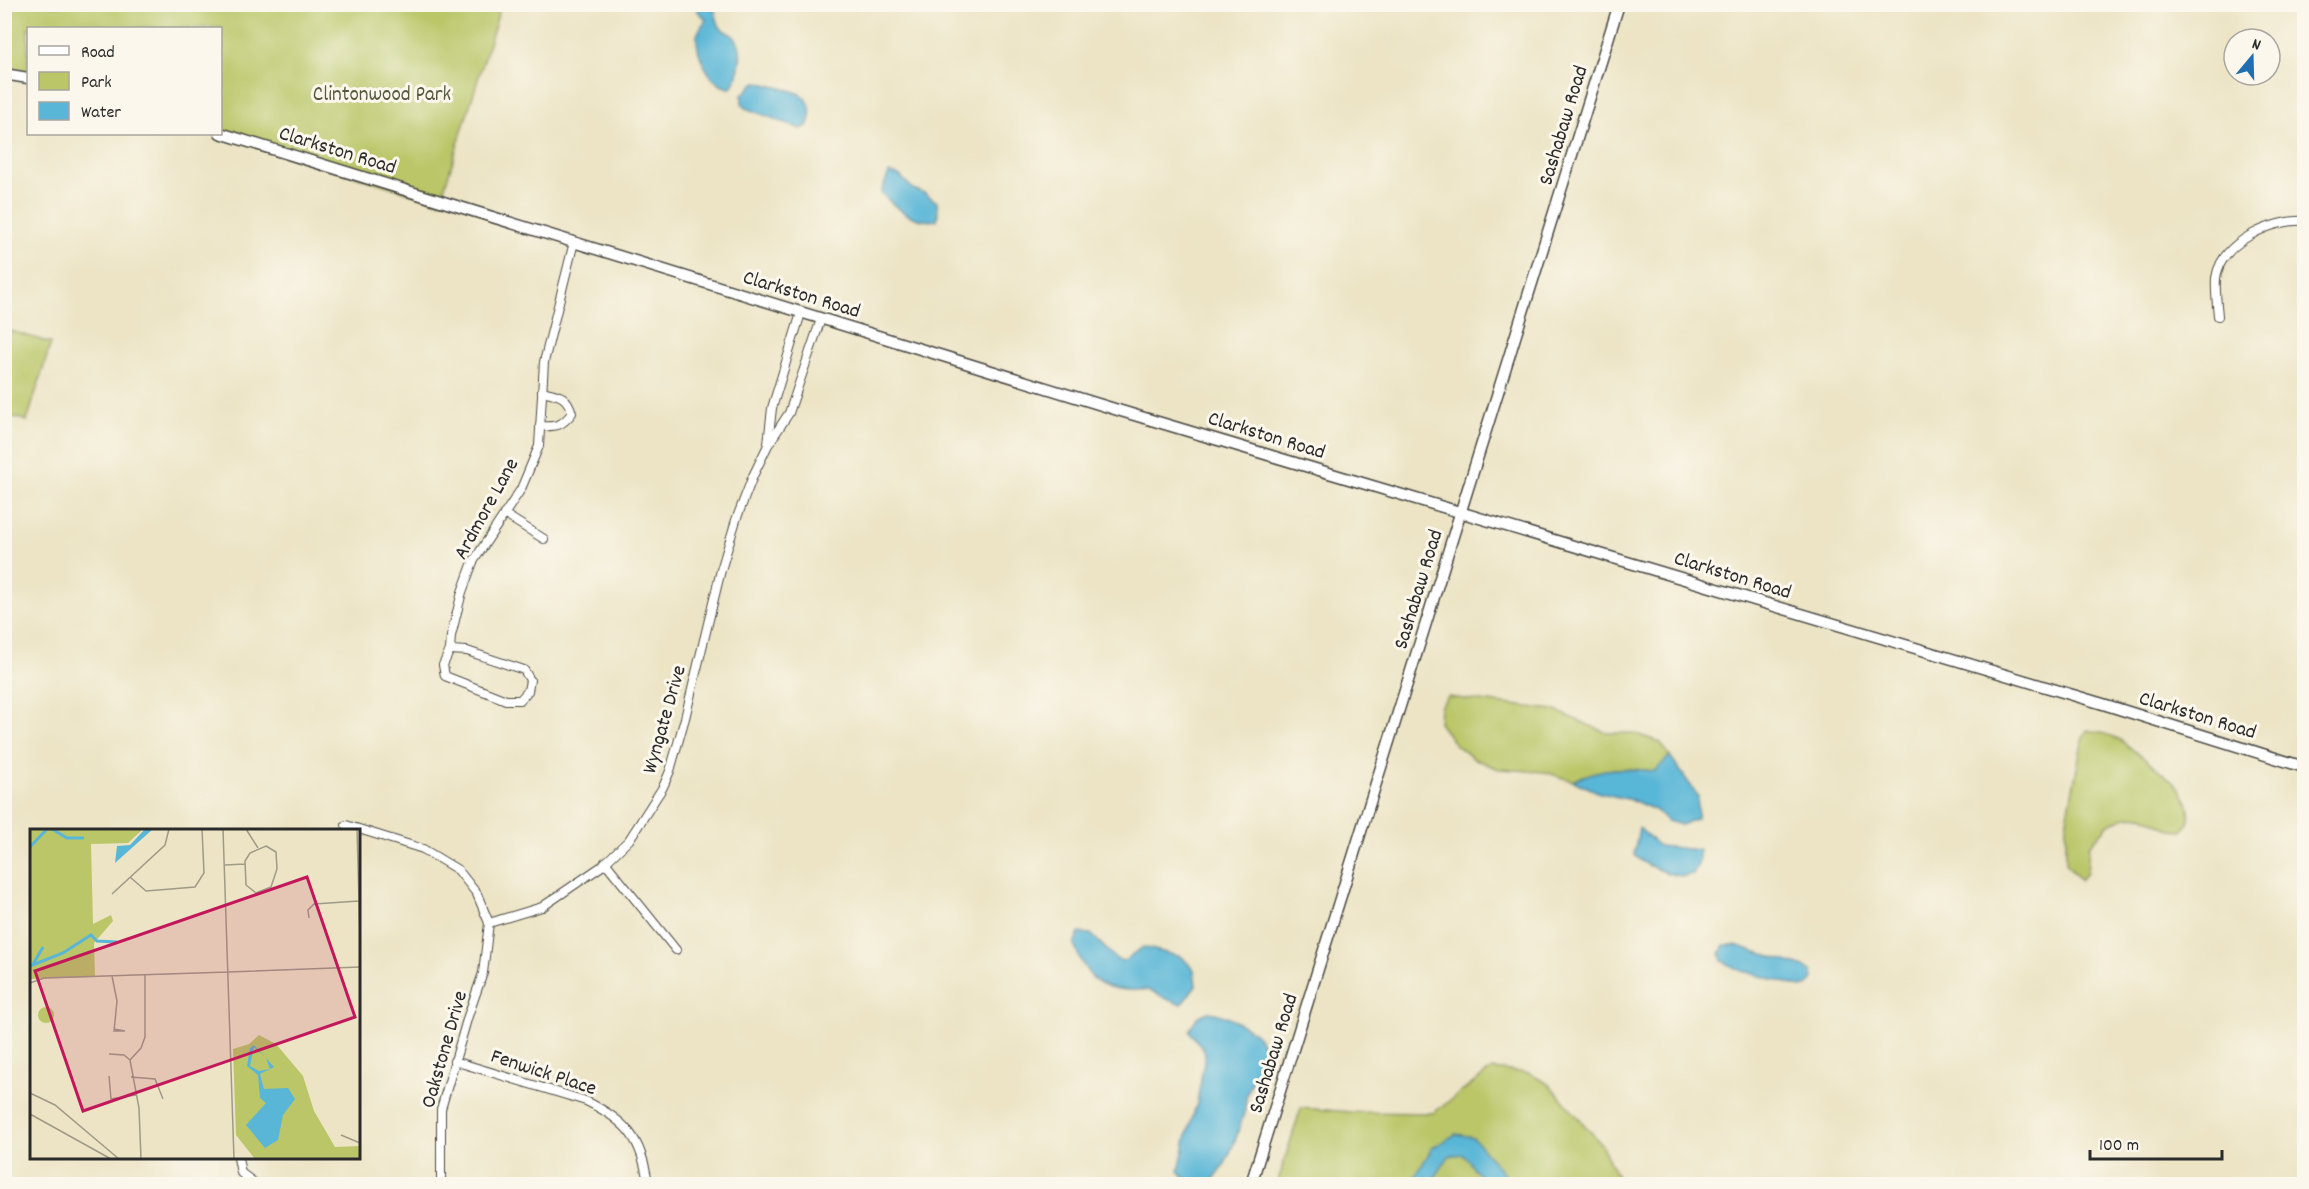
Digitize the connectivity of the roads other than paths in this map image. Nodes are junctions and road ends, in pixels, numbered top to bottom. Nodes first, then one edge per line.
1 (1619, 4) edge
2 (4, 74) edge
3 (27, 78) edge
4 (222, 134) edge
5 (2304, 221) edge
6 (573, 242) junction
7 (801, 313) junction
8 (2218, 316) dead end
9 (821, 319) junction
10 (543, 391) junction
11 (540, 426) junction
12 (768, 445) junction
13 (504, 514) junction
14 (1461, 514) junction
15 (544, 539) dead end
16 (450, 650) junction
17 (2304, 766) edge
18 (346, 825) dead end
19 (359, 829) edge
20 (360, 829) edge
21 (605, 862) junction
22 (489, 924) junction
23 (676, 950) dead end
24 (454, 1061) junction
25 (238, 1159) edge
26 (256, 1185) edge
27 (441, 1185) edge
28 (648, 1185) edge
29 (1251, 1185) edge

1 - 14 main road, Sashabaw Road
2 - 3 main road
4 - 6 main road, Clarkston Road
5 - 8 street
6 - 7 main road, Clarkston Road
6 - 10 street, Ardmore Lane
7 - 9 main road, Clarkston Road
7 - 12 street, Wyngate Drive
9 - 12 street, Wyngate Drive
9 - 14 main road, Clarkston Road
10 - 11 street, Ardmore Lane
10 - 11 street
11 - 13 street, Ardmore Lane
12 - 21 street, Wyngate Drive
13 - 15 street
13 - 16 street, Ardmore Lane
14 - 17 main road, Clarkston Road
14 - 29 main road, Sashabaw Road
16 - 16 street, Ardmore Lane
18 - 19 street
20 - 22 street
21 - 22 street, Wyngate Drive
21 - 23 street
22 - 24 street, Oakstone Drive
24 - 27 street, Oakstone Drive
24 - 28 street, Fenwick Place
25 - 26 street

